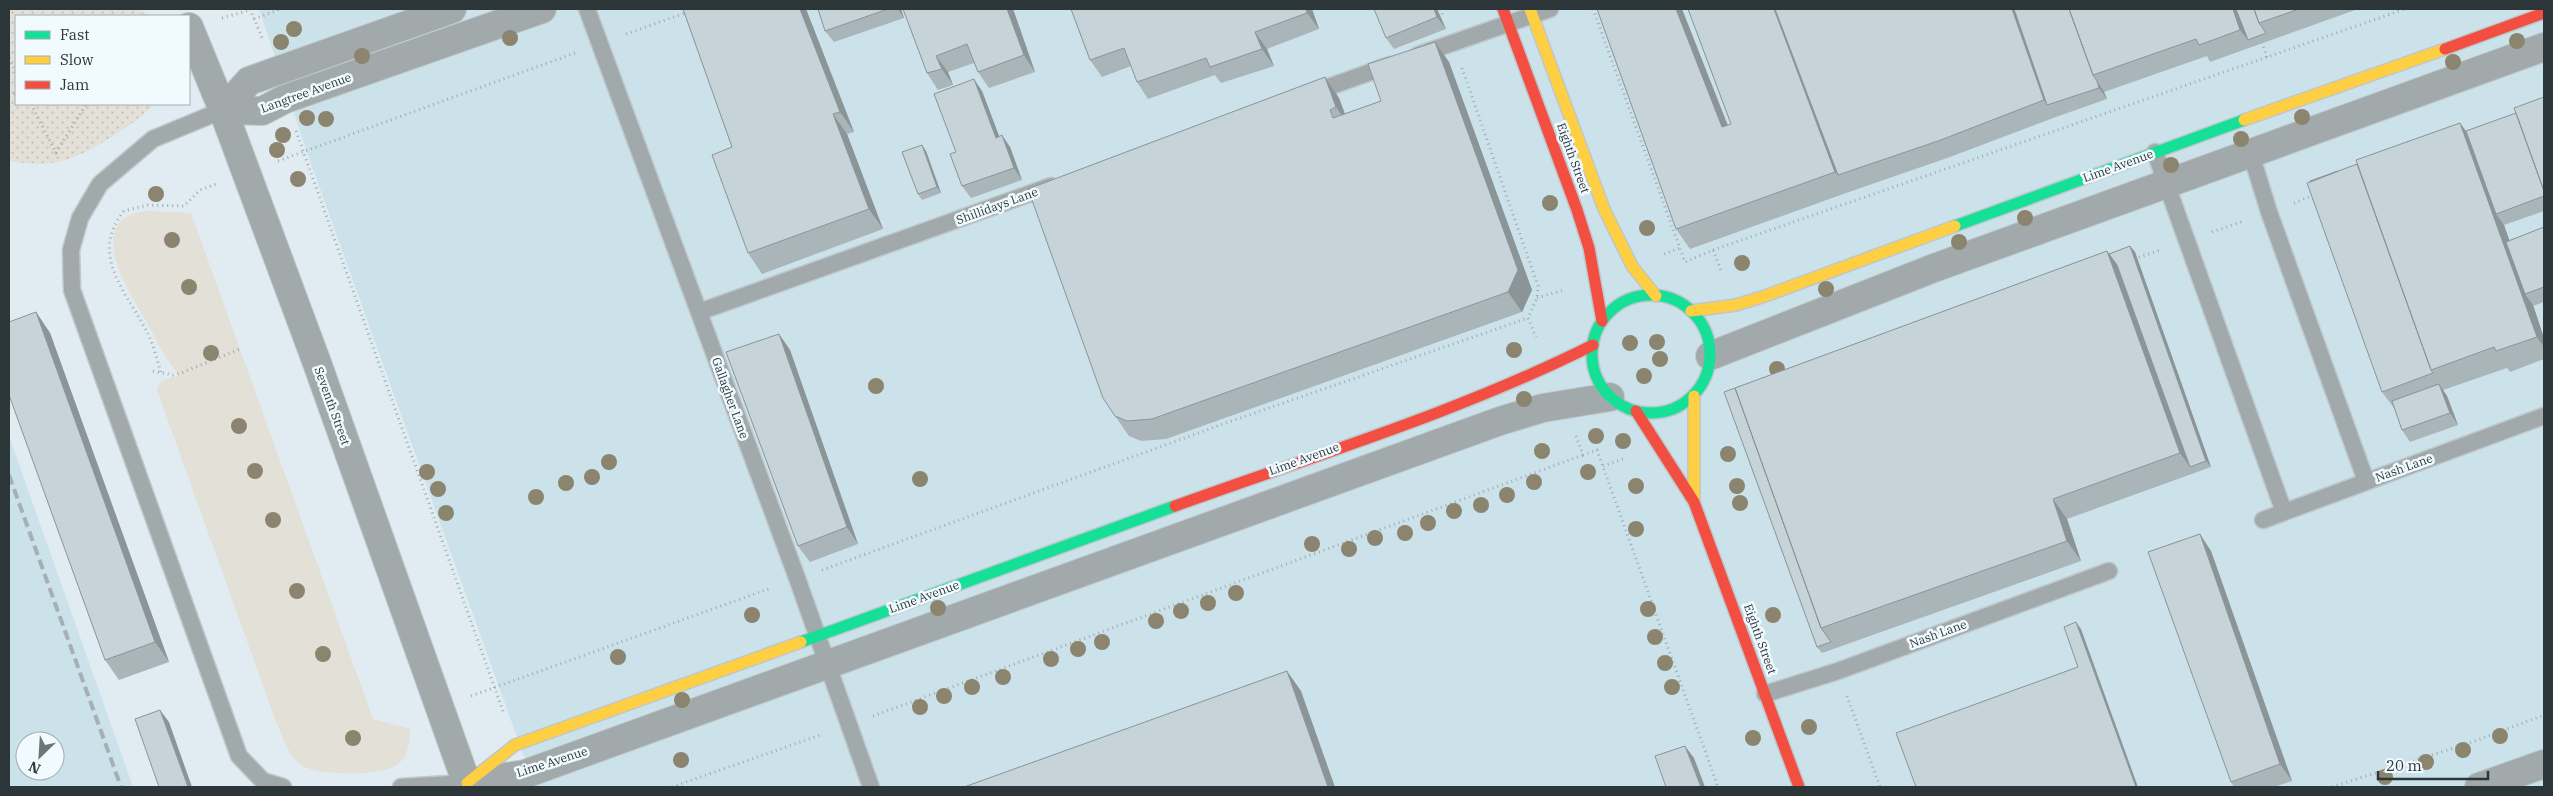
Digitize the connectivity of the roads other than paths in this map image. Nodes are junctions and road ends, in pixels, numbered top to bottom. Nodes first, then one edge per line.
1 (452, 9) edge
2 (542, 9) edge
3 (587, 9) edge
4 (1550, 9) edge
5 (1532, 12) edge
6 (2544, 12) edge
7 (1506, 16) edge
8 (190, 29) edge
9 (2544, 48) edge
10 (1300, 98) edge
11 (223, 110) junction
12 (2155, 152) junction
13 (2251, 154) junction
14 (1068, 180) edge
15 (2166, 186) junction
16 (1656, 296) junction
17 (1691, 311) junction
18 (699, 312) junction
19 (1602, 321) junction
20 (1593, 345) junction
21 (1710, 356) junction
22 (1694, 396) junction
23 (1610, 397) junction
24 (1636, 411) junction
25 (2544, 416) edge
26 (2366, 481) junction
27 (1694, 502) junction
28 (2284, 512) junction
29 (2263, 520) dead end
30 (2109, 571) dead end
31 (817, 636) junction
32 (826, 664) junction
33 (1765, 694) junction
34 (2544, 764) edge
35 (467, 785) edge
36 (283, 787) edge
37 (401, 787) edge
38 (871, 787) edge
39 (1799, 787) edge
40 (2479, 787) edge

1 - 11 street
2 - 11 street, Langtree Avenue
3 - 18 lane, Gallagher Lane
4 - 5 lane
5 - 7 lane
5 - 16 street, Eighth Street
6 - 12 street, Lime Avenue
7 - 10 lane
7 - 19 street, Eighth Street
8 - 11 street, Seventh Street
9 - 13 street
11 - 35 street, Seventh Street
11 - 36 lane
12 - 15 lane
12 - 17 street, Lime Avenue
13 - 15 street
13 - 26 lane
14 - 18 lane, Shillidays Lane
15 - 21 street
15 - 28 lane
16 - 17 street
16 - 19 street
17 - 21 street
18 - 31 lane, Gallagher Lane
19 - 20 street
20 - 23 street
20 - 31 street, Lime Avenue
21 - 22 street
22 - 24 street
22 - 27 street, Eighth Street
23 - 24 street
23 - 32 street, Lime Avenue
24 - 27 street, Eighth Street
25 - 26 lane, Nash Lane
26 - 28 lane, Nash Lane
27 - 33 street, Eighth Street
28 - 29 lane, Nash Lane
30 - 33 lane, Nash Lane
31 - 32 lane, Gallagher Lane
31 - 35 street, Lime Avenue
32 - 35 street, Lime Avenue
32 - 38 lane, Gallagher Lane
33 - 39 street, Eighth Street
34 - 40 street
35 - 37 lane

